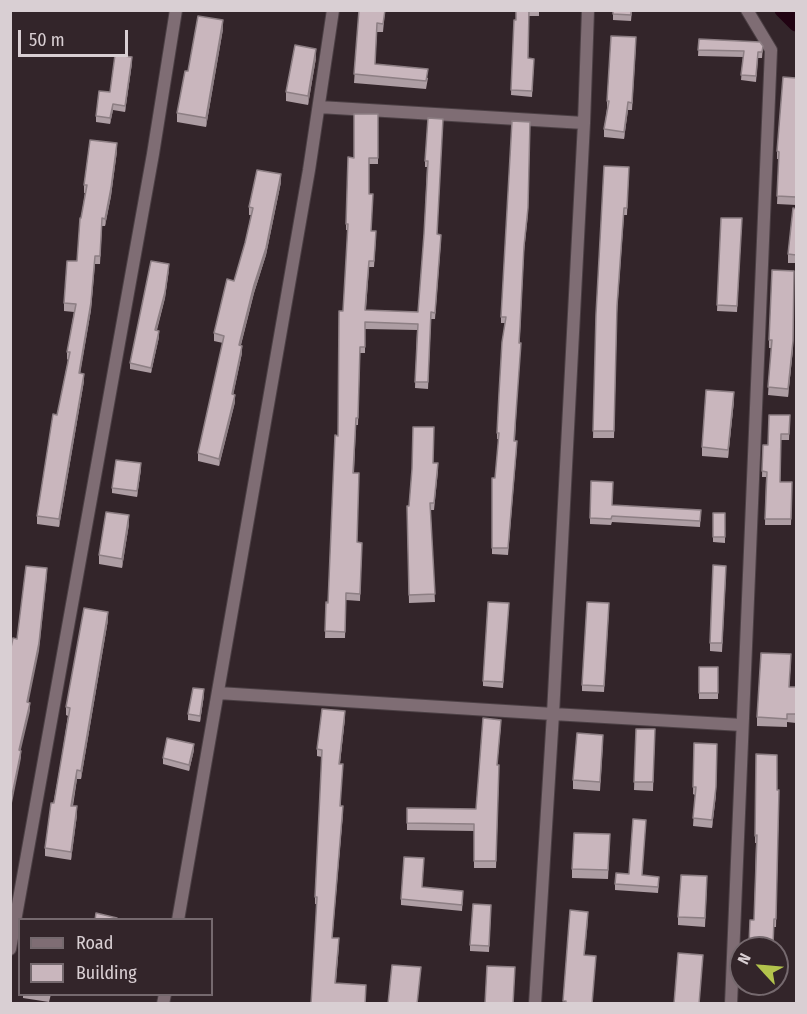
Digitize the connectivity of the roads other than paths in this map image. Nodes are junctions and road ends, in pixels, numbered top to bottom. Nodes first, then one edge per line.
1 (176, 10) edge
2 (333, 10) edge
3 (588, 10) edge
4 (747, 10) edge
5 (319, 107) junction
6 (584, 123) junction
7 (218, 693) junction
8 (553, 714) junction
9 (742, 725) junction
10 (178, 918) edge
11 (10, 949) edge
12 (535, 1004) edge
13 (731, 1004) edge

1 - 11 street
2 - 5 street
3 - 6 street
4 - 9 street
5 - 6 street
5 - 7 street
6 - 8 street
7 - 8 street
7 - 10 street
8 - 9 street
8 - 12 street
9 - 13 street

